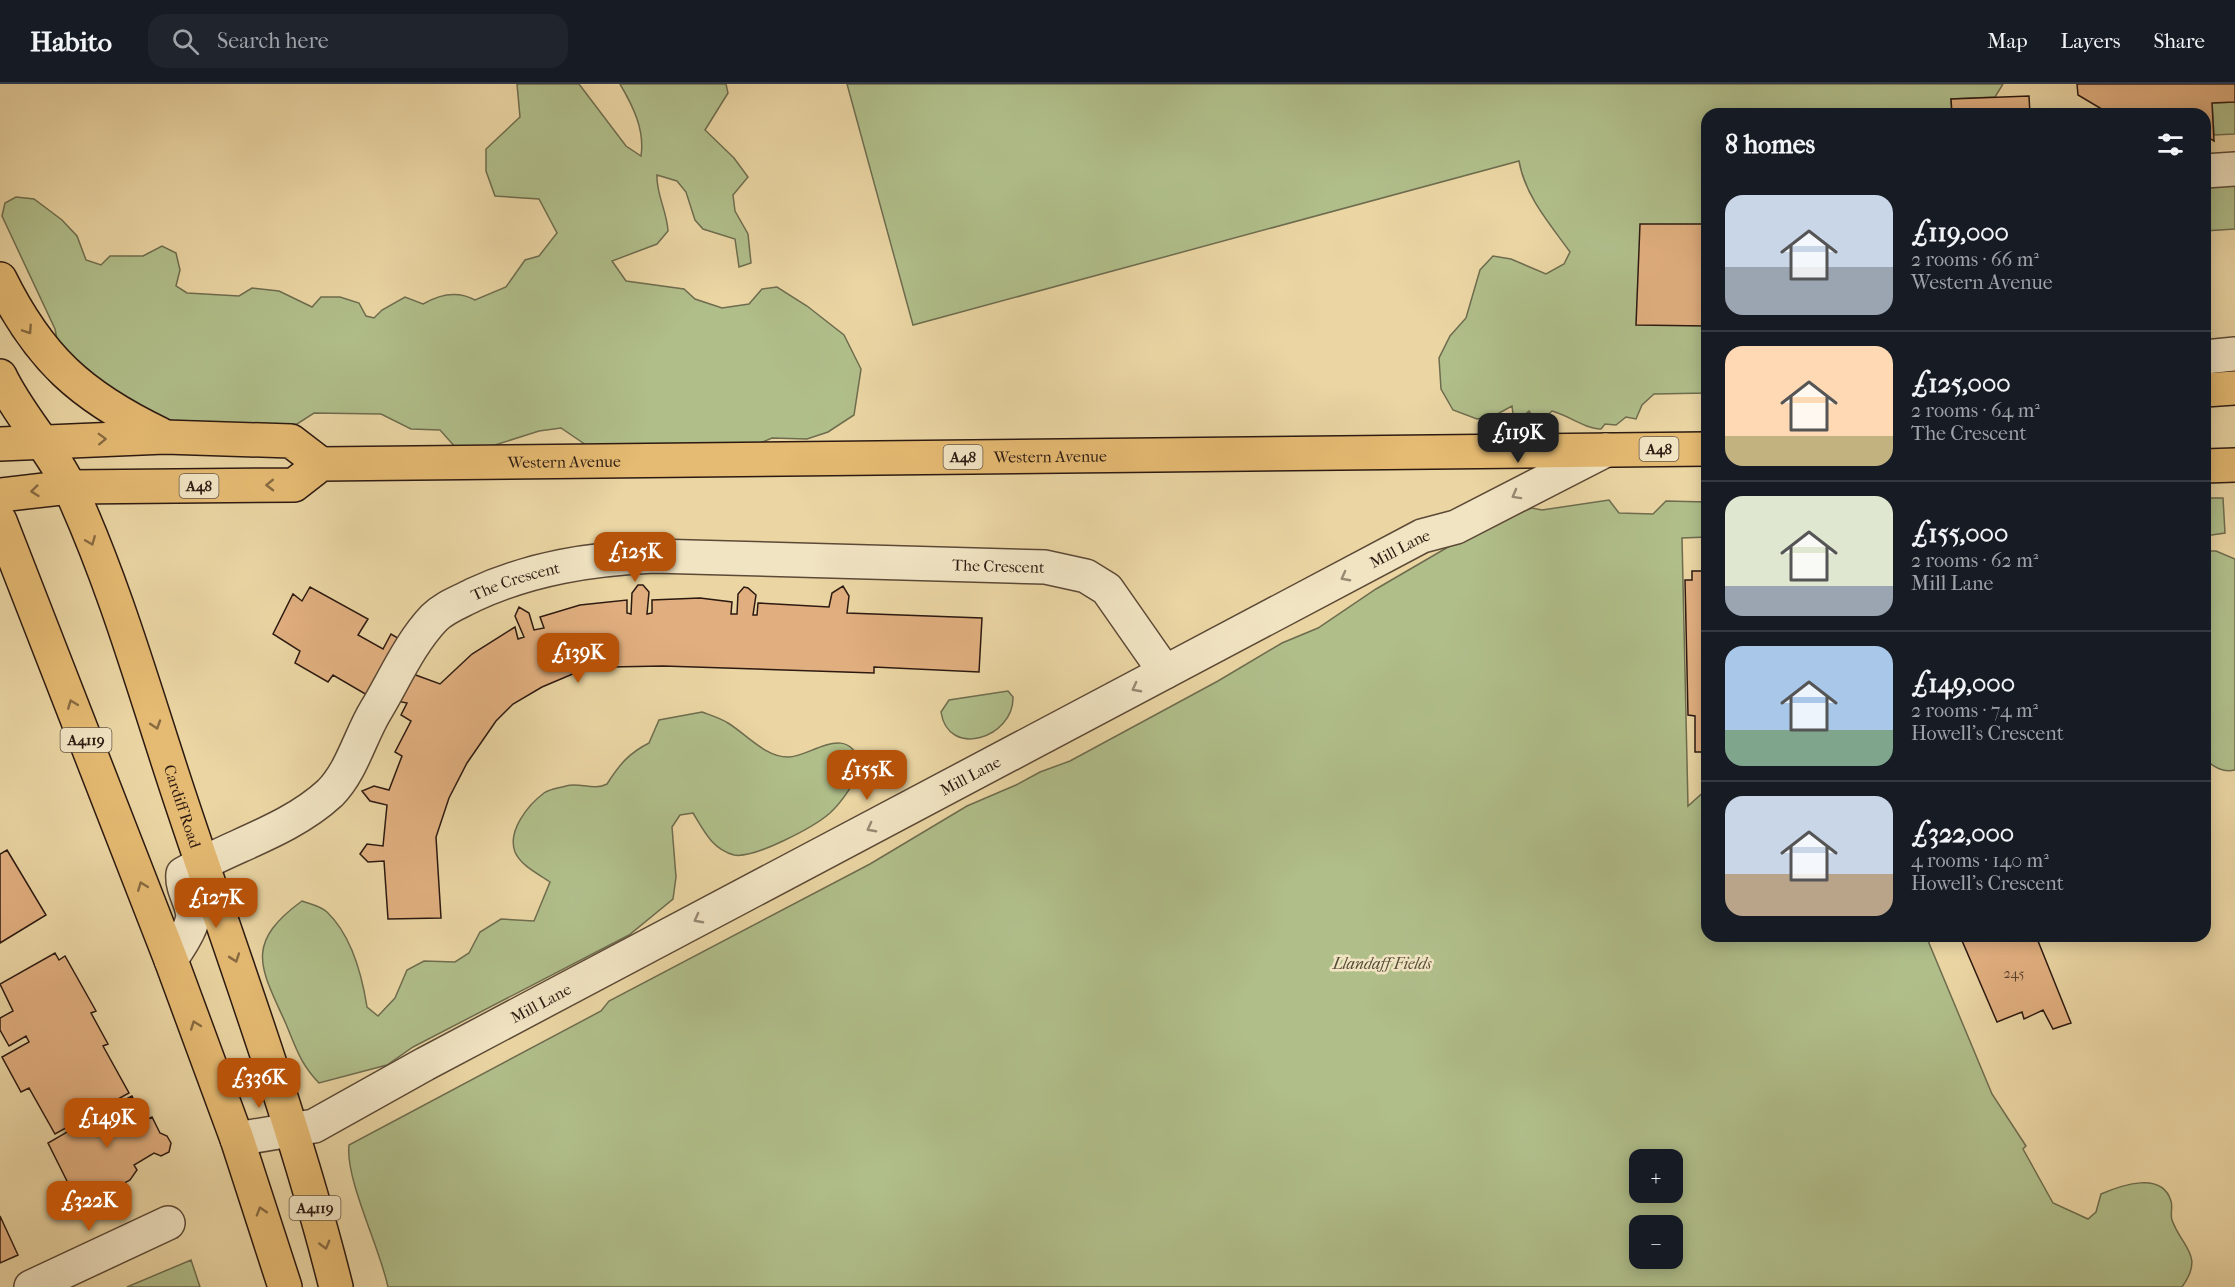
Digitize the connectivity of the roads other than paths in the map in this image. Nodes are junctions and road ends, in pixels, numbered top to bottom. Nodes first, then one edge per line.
1 (2235, 169) edge
2 (2211, 171) edge
3 (0, 279) edge
4 (2235, 354) edge
5 (2211, 356) edge
6 (0, 376) edge
7 (2235, 388) edge
8 (2211, 390) edge
9 (165, 437) junction
10 (44, 442) junction
11 (0, 444) edge
12 (1701, 449) edge
13 (1606, 450) junction
14 (321, 464) junction
15 (2235, 465) edge
16 (2211, 466) edge
17 (70, 487) junction
18 (0, 495) edge
19 (0, 521) edge
20 (1165, 672) junction
21 (202, 863) junction
22 (171, 960) junction
23 (291, 1129) junction
24 (237, 1138) junction
25 (168, 1223) dead end
26 (31, 1287) edge
27 (285, 1287) edge
28 (336, 1287) edge

1 - 2 street
3 -> 9 main road
4 - 5 street
6 - 10 main road, Cardiff Road / A4119
7 - 8 main road
10 -> 9 main road
9 - 14 main road
10 - 11 main road
10 - 17 main road, Cardiff Road / A4119
12 - 13 main road, Western Avenue / A48
13 - 14 main road, Western Avenue / A48
13 -> 20 street, Mill Lane
14 -> 17 main road, A48
15 - 16 main road
17 -> 18 main road, A48
17 -> 21 main road, Cardiff Road / A4119
22 -> 19 main road, A4119
20 - 21 street, The Crescent
20 -> 23 street, Mill Lane
21 - 22 street, The Crescent
21 -> 23 main road, Cardiff Road / A4119
24 -> 22 main road, A4119
23 - 24 street, Mill Lane
23 -> 28 main road, Cardiff Road / A4119
27 -> 24 main road, A4119
25 - 26 street

